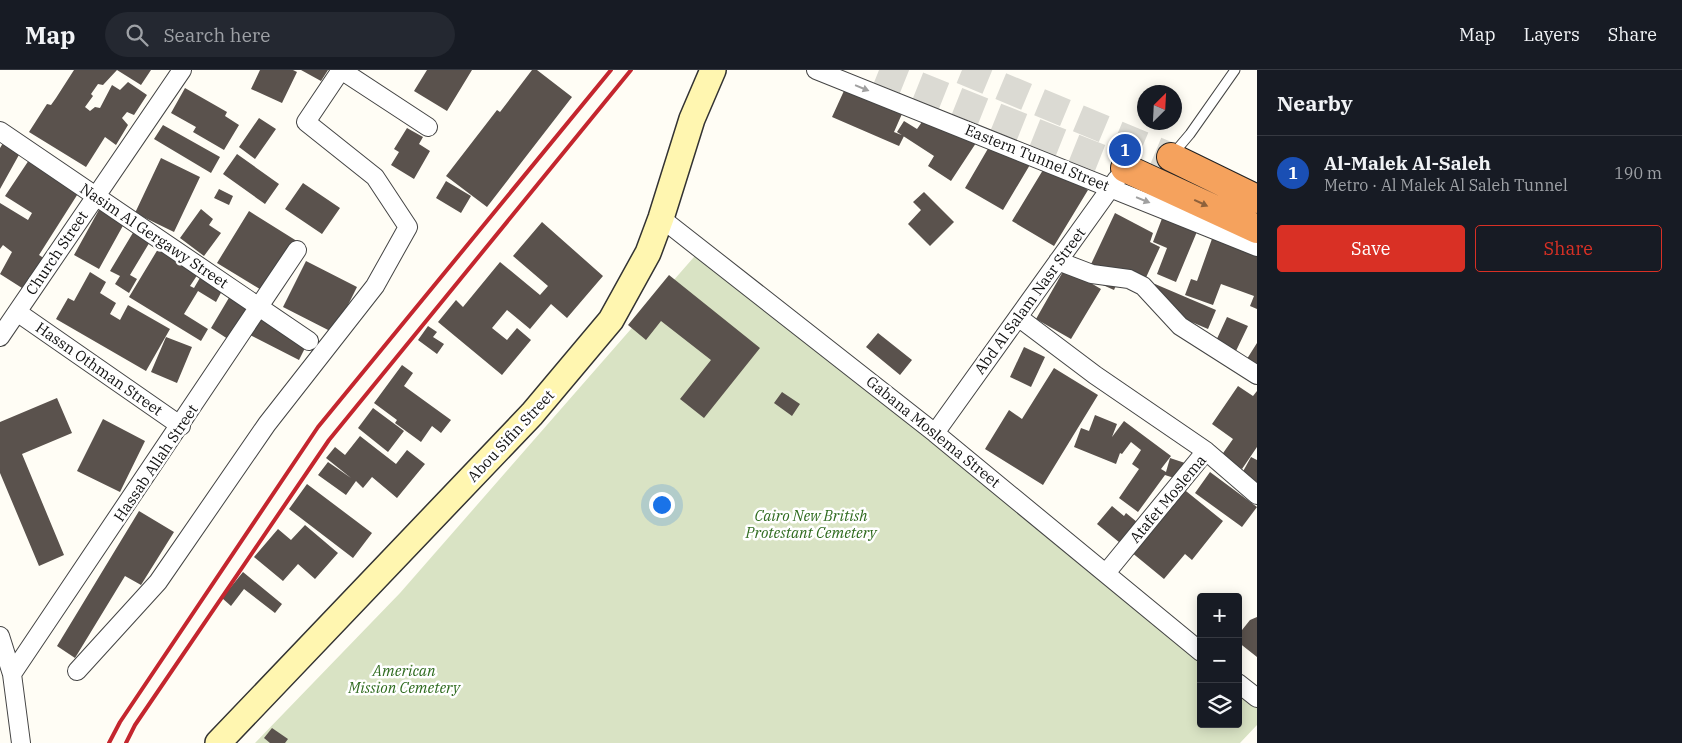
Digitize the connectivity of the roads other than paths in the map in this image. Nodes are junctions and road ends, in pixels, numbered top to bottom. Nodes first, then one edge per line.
1 (182, 70) edge
2 (341, 70) edge
3 (713, 70) edge
4 (816, 70) edge
5 (1235, 70) edge
6 (428, 127) dead end
7 (0, 130) edge
8 (1171, 157) joint
9 (1118, 178) junction
10 (96, 196) junction
11 (1257, 199) edge
12 (661, 218) junction
13 (1257, 229) edge
14 (1257, 247) edge
15 (298, 250) dead end
16 (1058, 261) junction
17 (258, 307) junction
18 (17, 312) junction
19 (1018, 317) junction
20 (0, 337) edge
21 (309, 341) dead end
22 (1257, 375) edge
23 (181, 426) junction
24 (935, 432) junction
25 (1206, 451) junction
26 (1257, 495) edge
27 (1106, 573) junction
28 (0, 636) edge
29 (1197, 649) edge
30 (77, 672) dead end
31 (12, 674) junction
32 (1239, 683) edge
33 (1257, 698) edge
34 (21, 743) edge
35 (218, 743) edge

1 - 10 street, Church Street
2 - 6 street
2 - 30 street
3 - 12 street, Abou Sifin Street
4 -> 9 street, Eastern Tunnel Street
5 - 8 lane
7 - 10 street, Nasim Al Gergawy Street
8 - 11 highway
9 -> 13 highway
9 -> 14 street, Eastern Tunnel Street
9 - 16 street, Abd Al Salam Nasr Street
10 - 17 street, Nasim Al Gergawy Street
10 - 18 street, Church Street
12 - 24 street, Gabana Moslema Street
12 - 35 street, Abou Sifin Street
15 - 17 street, Hassab Allah Street
16 - 19 street, Abd Al Salam Nasr Street
16 - 22 street
17 - 21 street, Nasim Al Gergawy Street
17 - 23 street, Hassab Allah Street
18 - 20 street, Church Street
18 - 23 street, Hassn Othman Street
19 - 24 street, Abd Al Salam Nasr Street
19 - 25 street
23 - 31 street, Hassab Allah Street
24 - 27 street, Gabana Moslema Street
25 - 26 street, Atafet Moslema
25 - 27 street, Atafet Moslema
27 - 29 street, Gabana Moslema Street
28 - 31 street
31 - 34 street
32 - 33 street

